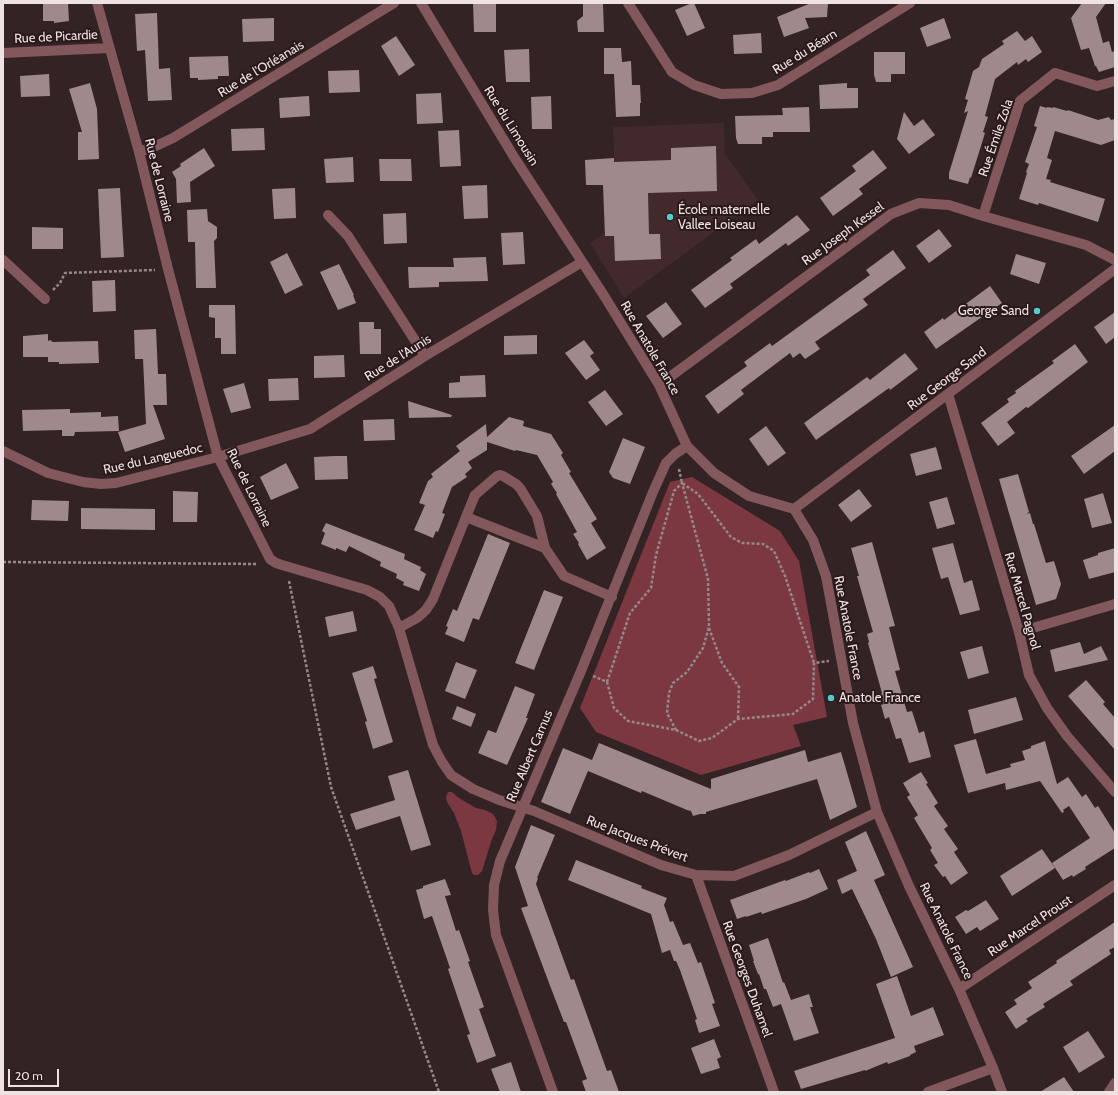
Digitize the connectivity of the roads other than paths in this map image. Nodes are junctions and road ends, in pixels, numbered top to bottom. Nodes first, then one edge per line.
1 (98, 3) edge
2 (394, 3) edge
3 (421, 3) edge
4 (628, 3) edge
5 (910, 3) edge
6 (109, 48) junction
7 (3, 53) edge
8 (1115, 81) edge
9 (139, 152) junction
10 (328, 215) dead end
11 (983, 216) junction
12 (3, 260) edge
13 (1115, 260) edge
14 (582, 262) junction
15 (1115, 269) edge
16 (44, 299) road end
17 (425, 356) junction
18 (659, 385) junction
19 (948, 394) junction
20 (687, 446) junction
21 (3, 450) edge
22 (218, 457) junction
23 (794, 509) junction
24 (466, 517) junction
25 (545, 548) junction
26 (612, 597) junction
27 (1115, 604) edge
28 (398, 628) junction
29 (1019, 632) junction
30 (1115, 792) edge
31 (522, 807) junction
32 (877, 812) junction
33 (696, 875) junction
34 (1115, 885) edge
35 (959, 989) junction
36 (993, 1068) junction
37 (1115, 1083) edge
38 (553, 1092) edge
39 (774, 1092) edge
40 (928, 1092) edge
41 (1002, 1092) edge
42 (1109, 1092) edge

1 - 6 street, Rue de Lorraine
2 - 9 street, Rue de l'Orléanais
3 - 14 street, Rue du Limousin
4 - 5 street, Rue du Béarn
6 - 7 street, Rue de Picardie
6 - 9 street, Rue de Lorraine
8 - 11 street, Rue Émile Zola
9 - 22 street, Rue de Lorraine
10 - 17 street
11 - 13 street, Rue Joseph Kessel
11 - 18 street, Rue Joseph Kessel
12 - 16 street
14 - 17 street, Rue de l'Aunis
14 - 18 street, Rue Anatole France
15 - 19 street, Rue George Sand
17 - 22 street, Rue de l'Aunis
18 - 20 street, Rue Anatole France
19 - 23 street, Rue George Sand
19 - 29 street, Rue Marcel Pagnol
20 - 23 street, Rue Anatole France
20 - 26 street, Rue Albert Camus
21 - 22 street, Rue du Languedoc
22 - 28 street, Rue de Lorraine
23 - 32 street, Rue Anatole France
24 - 25 street
24 - 25 street
24 - 28 street
25 - 26 street
26 - 31 street, Rue Albert Camus
27 - 29 street
28 - 31 street, Rue de Lorraine
29 - 30 street, Rue Marcel Pagnol
31 - 33 street, Rue Jacques Prévert
31 - 38 street, Rue Albert Camus
32 - 33 street, Rue Jacques Prévert
32 - 35 street, Rue Anatole France
33 - 39 street, Rue Georges Duhamel
34 - 35 street, Rue Marcel Proust
35 - 36 street, Rue Anatole France
36 - 40 street
36 - 41 street, Rue Anatole France
37 - 42 street

